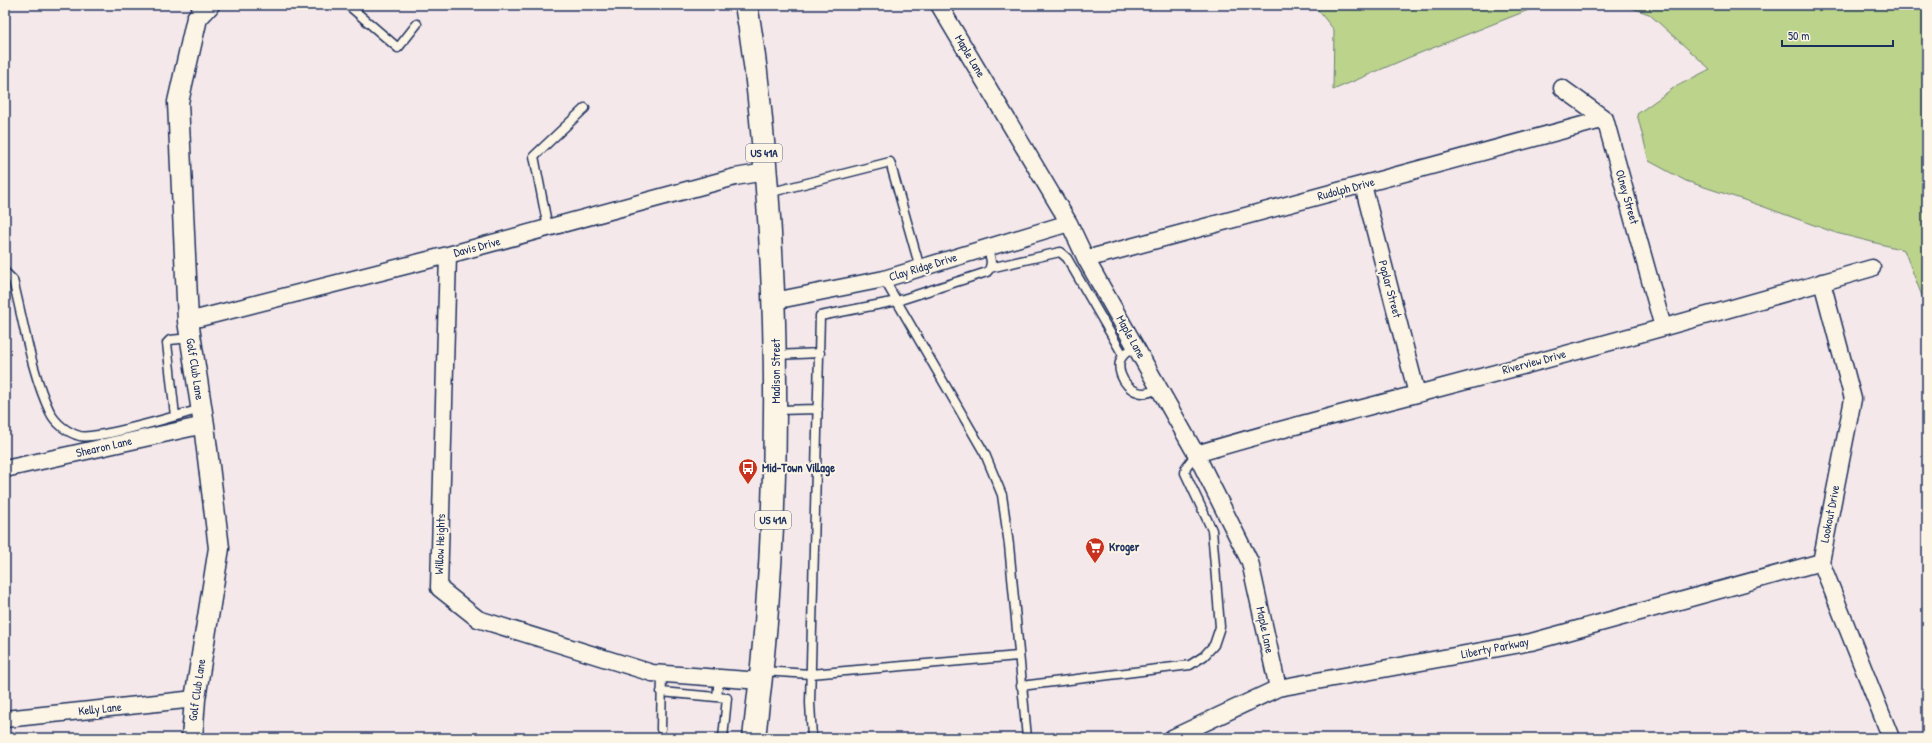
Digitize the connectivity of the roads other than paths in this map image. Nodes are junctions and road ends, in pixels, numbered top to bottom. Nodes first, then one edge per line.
1 (209, 5) edge
2 (348, 5) edge
3 (746, 5) edge
4 (939, 5) edge
5 (417, 24) dead end
6 (1562, 88) dead end
7 (585, 108) dead end
8 (1605, 120) junction
9 (766, 182) junction
10 (1363, 184) junction
11 (1069, 223) junction
12 (548, 228) junction
13 (988, 247) junction
14 (448, 254) junction
15 (1086, 259) junction
16 (920, 268) junction
17 (990, 268) junction
18 (1872, 268) dead end
19 (5, 272) edge
20 (884, 279) junction
21 (1822, 282) junction
22 (774, 301) junction
23 (897, 301) junction
24 (1663, 327) junction
25 (189, 330) junction
26 (1129, 351) junction
27 (820, 353) junction
28 (776, 355) junction
29 (1159, 389) junction
30 (1417, 394) junction
31 (818, 409) junction
32 (776, 410) junction
33 (175, 416) junction
34 (202, 417) junction
35 (1196, 454) junction
36 (5, 469) edge
37 (1820, 562) junction
38 (1018, 656) junction
39 (662, 673) junction
40 (811, 674) junction
41 (762, 676) junction
42 (720, 678) junction
43 (1021, 686) junction
44 (1278, 688) junction
45 (661, 692) junction
46 (717, 697) junction
47 (195, 699) junction
48 (5, 719) edge
49 (661, 729) dead end
50 (192, 738) edge
51 (723, 738) edge
52 (754, 738) edge
53 (812, 738) edge
54 (1027, 738) edge
55 (1172, 738) edge
56 (1891, 738) edge

1 - 25 street, Golf Club Lane
2 - 5 lane
3 - 9 main road, Madison Street / US 41A
4 - 11 street, Maple Lane
6 - 8 street
7 - 12 lane
8 - 10 street, Rudolph Drive
8 - 24 street, Olney Street
9 - 12 street, Davis Drive
9 - 16 lane
9 - 22 main road, Madison Street / US 41A
10 - 15 street, Rudolph Drive
10 - 30 street, Poplar Street
11 - 13 street, Clay Ridge Drive
11 - 15 street, Maple Lane
12 - 14 street, Davis Drive
13 - 16 street, Clay Ridge Drive
13 - 17 lane
14 - 25 street, Davis Drive
14 - 39 street, Willow Heights
15 - 26 street, Maple Lane
16 - 20 street, Clay Ridge Drive
17 - 23 lane
17 - 26 lane
18 - 21 street, Riverview Drive
19 - 33 lane
20 - 22 street, Clay Ridge Drive
20 - 23 lane
21 - 24 street, Riverview Drive
21 - 37 street, Lookout Drive
22 - 28 main road, Madison Street / US 41A
23 - 27 lane
23 - 38 lane
24 - 30 street, Riverview Drive
25 - 33 lane
25 - 34 street, Golf Club Lane
26 - 29 street, Maple Lane
26 - 29 lane
27 - 28 lane
27 - 31 lane
28 - 32 main road, Madison Street / US 41A
29 - 35 street, Maple Lane
30 - 35 street, Riverview Drive
31 - 32 lane
31 - 40 lane
32 - 41 main road, Madison Street / US 41A
33 - 34 lane
34 - 36 street, Shearon Lane
34 - 47 street, Golf Club Lane
35 - 43 lane
35 - 44 street, Maple Lane
37 - 44 street, Liberty Parkway
37 - 56 street
38 - 40 lane
38 - 43 lane
39 - 42 street, Willow Heights
39 - 45 lane
40 - 41 lane
40 - 53 lane
41 - 42 street, Willow Heights
41 - 52 main road, Madison Street / US 41A
42 - 46 lane
43 - 54 lane
44 - 55 street, Liberty Parkway
45 - 46 lane
45 - 49 lane
46 - 51 lane
47 - 48 street, Kelly Lane
47 - 50 street, Golf Club Lane

